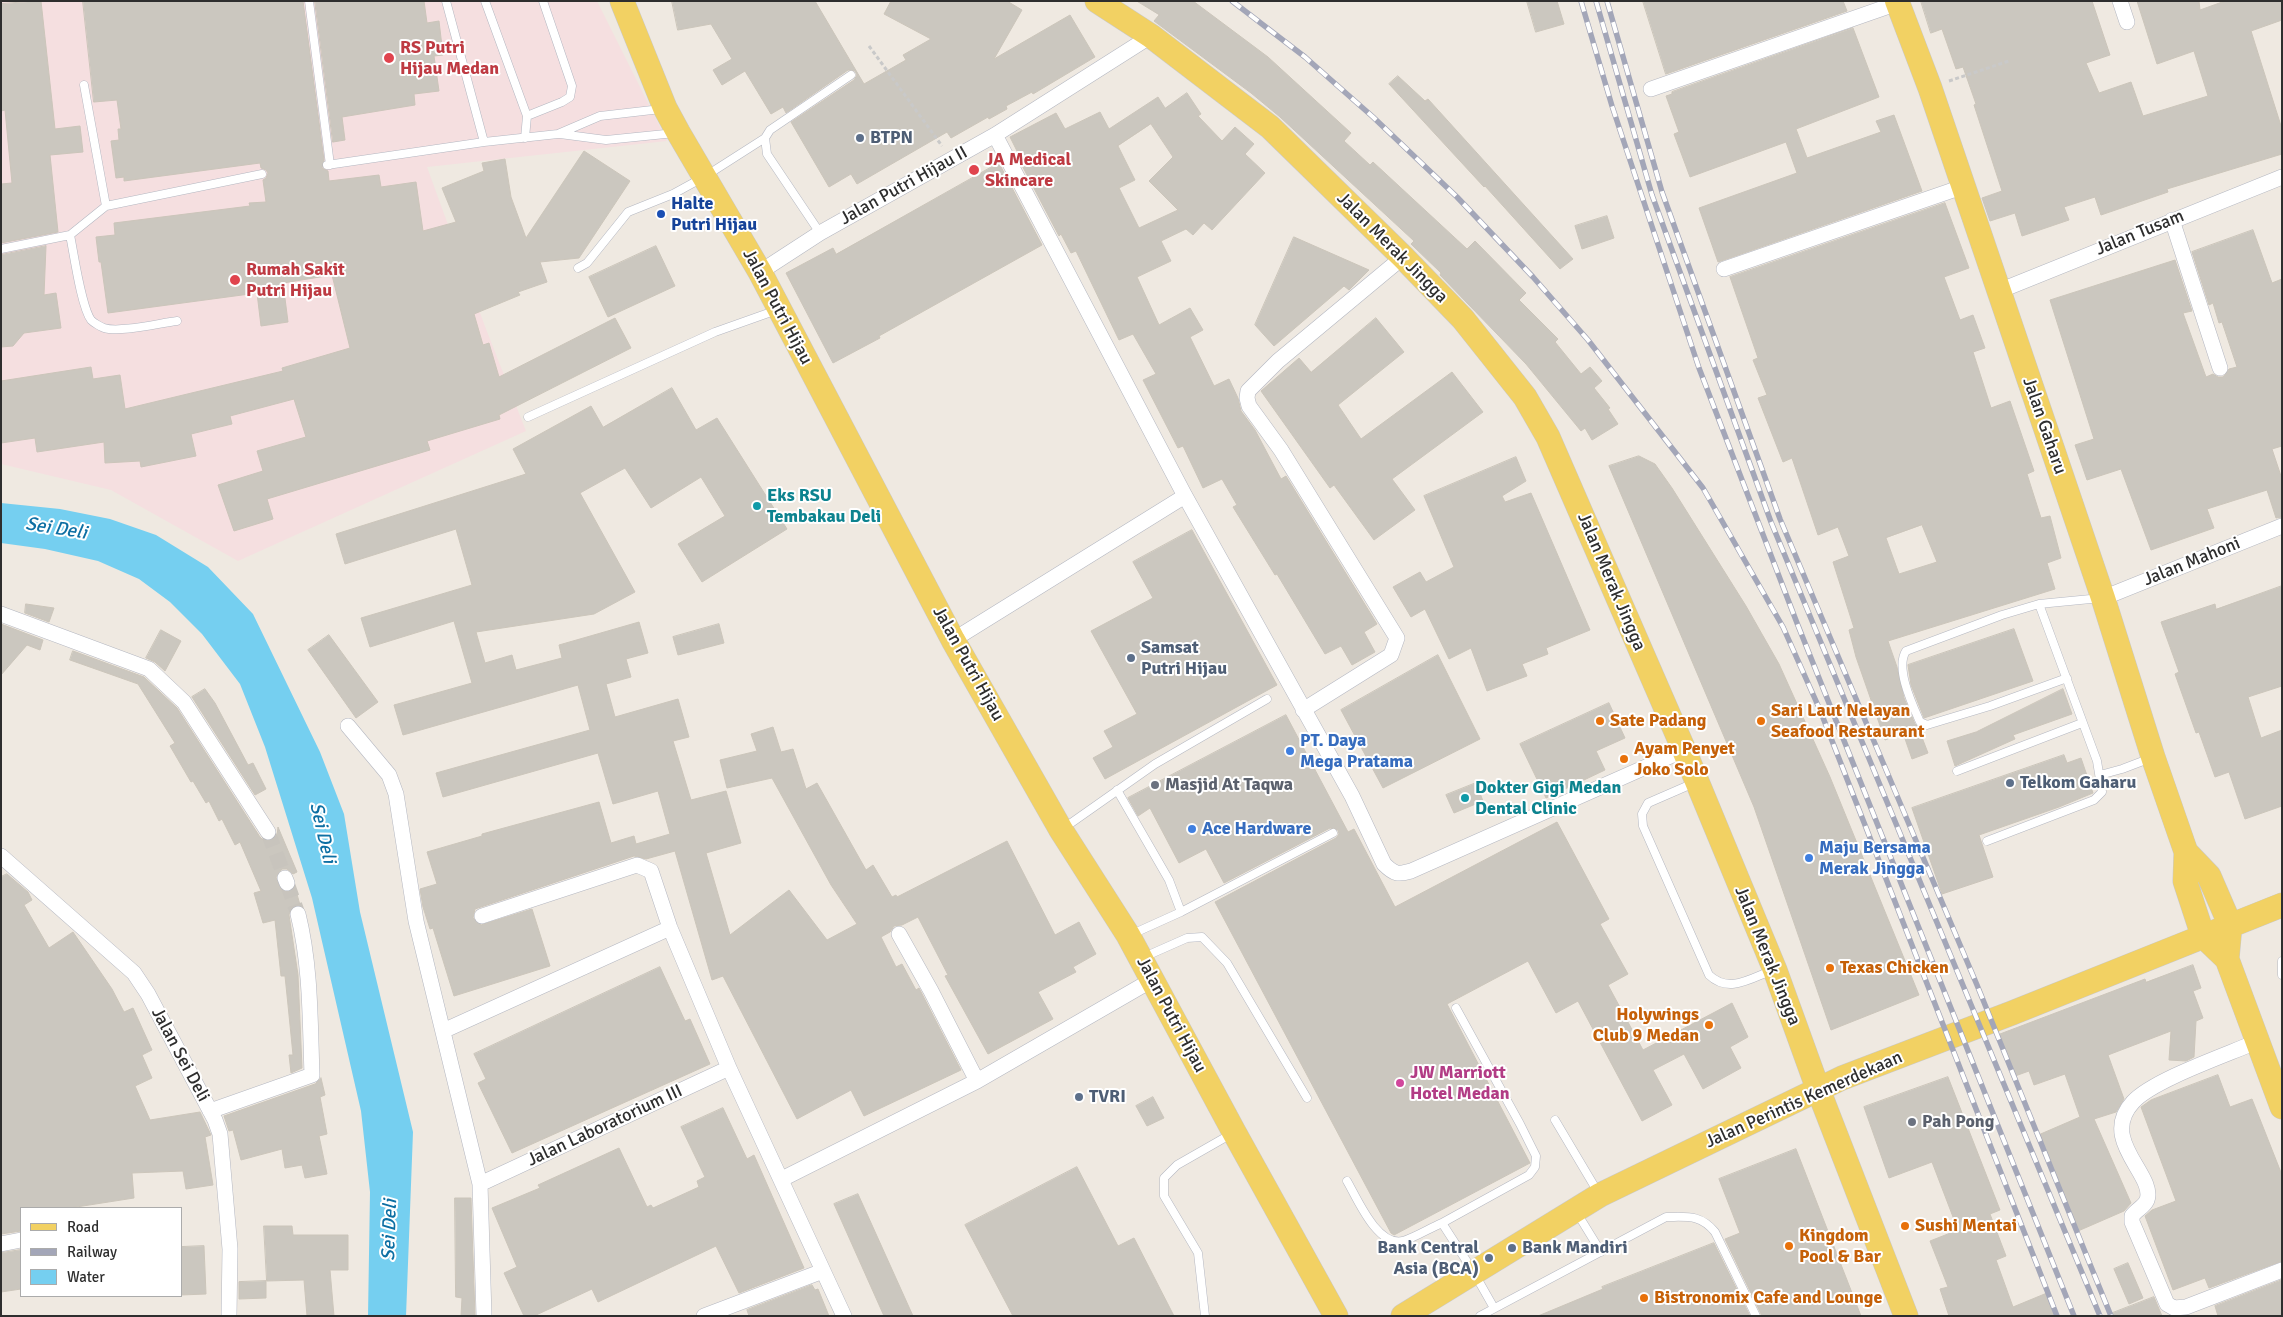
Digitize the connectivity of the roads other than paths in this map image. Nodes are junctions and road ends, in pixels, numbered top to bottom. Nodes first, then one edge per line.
1 (309, 1) edge
2 (446, 1) edge
3 (485, 1) edge
4 (543, 1) edge
5 (622, 1) edge
6 (1097, 1) edge
7 (2120, 1) edge
8 (1897, 2) edge
9 (2127, 22) dead end
10 (1151, 36) junction
11 (851, 74) dead end
12 (84, 85) dead end
13 (1651, 89) dead end
14 (665, 108) junction
15 (527, 116) junction
16 (678, 132) junction
17 (558, 134) junction
18 (995, 135) junction
19 (524, 138) junction
20 (765, 138) junction
21 (484, 142) junction
22 (262, 174) dead end
23 (2282, 177) edge
24 (704, 178) junction
25 (1962, 188) junction
26 (106, 206) junction
27 (2172, 220) junction
28 (820, 233) junction
29 (70, 235) junction
30 (1, 249) edge
31 (1403, 257) junction
32 (578, 268) dead end
33 (1724, 269) dead end
34 (760, 272) junction
35 (1999, 291) junction
36 (778, 309) junction
37 (177, 321) dead end
38 (2220, 368) dead end
39 (528, 416) dead end
40 (1185, 496) junction
41 (2282, 526) edge
42 (2103, 598) junction
43 (2039, 604) junction
44 (1, 614) edge
45 (953, 640) junction
46 (2067, 678) junction
47 (1267, 699) dead end
48 (1303, 710) junction
49 (2082, 723) junction
50 (348, 726) dead end
51 (1684, 750) junction
52 (2153, 757) junction
53 (1957, 770) dead end
54 (2100, 775) junction
55 (1696, 782) junction
56 (1117, 790) junction
57 (1061, 830) junction
58 (268, 832) tunnel mouth
59 (1333, 833) dead end
60 (1987, 841) dead end
61 (2186, 852) junction
62 (1, 856) edge
63 (2282, 905) edge
64 (1181, 912) junction
65 (298, 914) tunnel mouth
66 (482, 916) dead end
67 (2230, 926) junction
68 (670, 928) junction
69 (899, 934) dead end
70 (1128, 935) junction
71 (2203, 936) junction
72 (1140, 958) junction
73 (2227, 959) junction
74 (2282, 961) edge
75 (1775, 970) junction
76 (2282, 975) edge
77 (1152, 980) junction
78 (1456, 1008) dead end
79 (443, 1031) junction
80 (2256, 1042) junction
81 (729, 1068) junction
82 (977, 1081) junction
83 (1818, 1089) junction
84 (1307, 1098) dead end
85 (2282, 1107) edge
86 (210, 1111) junction
87 (1556, 1120) dead end
88 (1234, 1132) junction
89 (782, 1179) junction
90 (1347, 1181) dead end
91 (480, 1184) junction
92 (1600, 1194) junction
93 (1575, 1209) junction
94 (1442, 1223) junction
95 (20, 1240) edge
96 (1, 1244) edge
97 (1601, 1252) junction
98 (2282, 1270) edge
99 (823, 1271) junction
100 (1473, 1271) junction
101 (1494, 1308) junction
102 (229, 1316) edge
103 (484, 1316) edge
104 (704, 1316) edge
105 (844, 1316) edge
106 (1205, 1316) edge
107 (1336, 1316) edge
108 (1403, 1316) edge
109 (1480, 1316) edge
110 (1756, 1316) edge
111 (1906, 1316) edge

1 - 21 lane
2 - 21 lane
3 - 15 lane
4 - 15 lane
5 - 14 main road, Jalan Putri Hijau
6 - 10 main road, Jalan Merak Jingga
7 - 9 street
8 - 13 street
8 - 25 main road, Jalan Gaharu
10 - 18 street, Jalan Putri Hijau II
10 - 31 main road, Jalan Merak Jingga
11 - 20 lane
12 - 26 lane
14 - 16 main road, Jalan Putri Hijau
14 - 17 lane
15 - 19 lane
16 - 17 lane
16 - 24 main road, Jalan Putri Hijau
17 - 19 lane
18 - 28 street, Jalan Putri Hijau II
18 - 40 street
19 - 21 lane
20 - 24 lane
20 - 28 lane
22 - 26 lane
23 - 27 street, Jalan Tusam
24 - 32 lane
24 - 34 main road, Jalan Putri Hijau
25 - 33 street
25 - 35 main road, Jalan Gaharu
26 - 29 lane
27 - 35 street, Jalan Tusam
27 - 38 street
28 - 34 street, Jalan Putri Hijau II
29 - 30 lane
29 - 37 lane
31 - 48 street
31 - 51 main road, Jalan Merak Jingga
34 - 36 main road, Jalan Putri Hijau
35 - 42 main road, Jalan Gaharu
36 - 39 lane
36 - 45 main road, Jalan Putri Hijau
40 - 45 street
40 - 48 street
41 - 42 street, Jalan Mahoni
42 - 43 lane
42 - 52 main road, Jalan Gaharu
43 - 46 lane
43 - 46 lane
44 - 58 street
45 - 57 main road, Jalan Putri Hijau
46 - 49 lane
47 - 56 lane
48 - 51 street
49 - 53 lane
49 - 54 lane
50 - 79 street
51 - 55 main road, Jalan Merak Jingga
52 - 54 lane
52 - 61 main road, Jalan Gaharu
54 - 60 lane
55 - 75 main road, Jalan Merak Jingga
55 - 75 lane
56 - 57 lane
56 - 64 lane
57 - 70 main road, Jalan Putri Hijau
59 - 64 lane
61 - 67 main road, Jalan Gaharu
61 - 71 main road, Jalan Gaharu
62 - 86 street, Jalan Sei Deli
63 - 67 main road, Jalan Perintis Kemerdekaan
64 - 70 lane
65 - 86 street
66 - 68 street
67 - 71 main road, Jalan Perintis Kemerdekaan
67 - 73 main road, Jalan Gaharu
68 - 79 street
68 - 81 street
69 - 82 street
70 - 72 main road, Jalan Putri Hijau
71 - 73 main road, Jalan Gaharu
71 - 83 main road, Jalan Perintis Kemerdekaan
72 - 77 main road, Jalan Putri Hijau
72 - 84 lane
73 - 80 main road, Jalan Gaharu
74 - 76 lane
75 - 83 main road, Jalan Merak Jingga
77 - 82 street
77 - 88 main road, Jalan Putri Hijau
78 - 94 lane
79 - 91 street
80 - 85 main road, Jalan Gaharu
80 - 98 street
81 - 89 street
81 - 91 street, Jalan Laboratorium III
82 - 89 street
83 - 92 main road, Jalan Perintis Kemerdekaan
83 - 111 main road, Jalan Merak Jingga
86 - 102 street, Jalan Sei Deli
87 - 92 lane
88 - 106 lane
88 - 107 main road, Jalan Putri Hijau
89 - 99 street
90 - 94 lane
91 - 103 street
92 - 93 main road, Jalan Perintis Kemerdekaan
93 - 97 lane
93 - 100 main road, Jalan Perintis Kemerdekaan
94 - 100 lane
95 - 96 street
97 - 101 lane
97 - 110 lane
99 - 104 street
99 - 105 street
100 - 101 lane
100 - 108 main road, Jalan Perintis Kemerdekaan
101 - 109 lane

